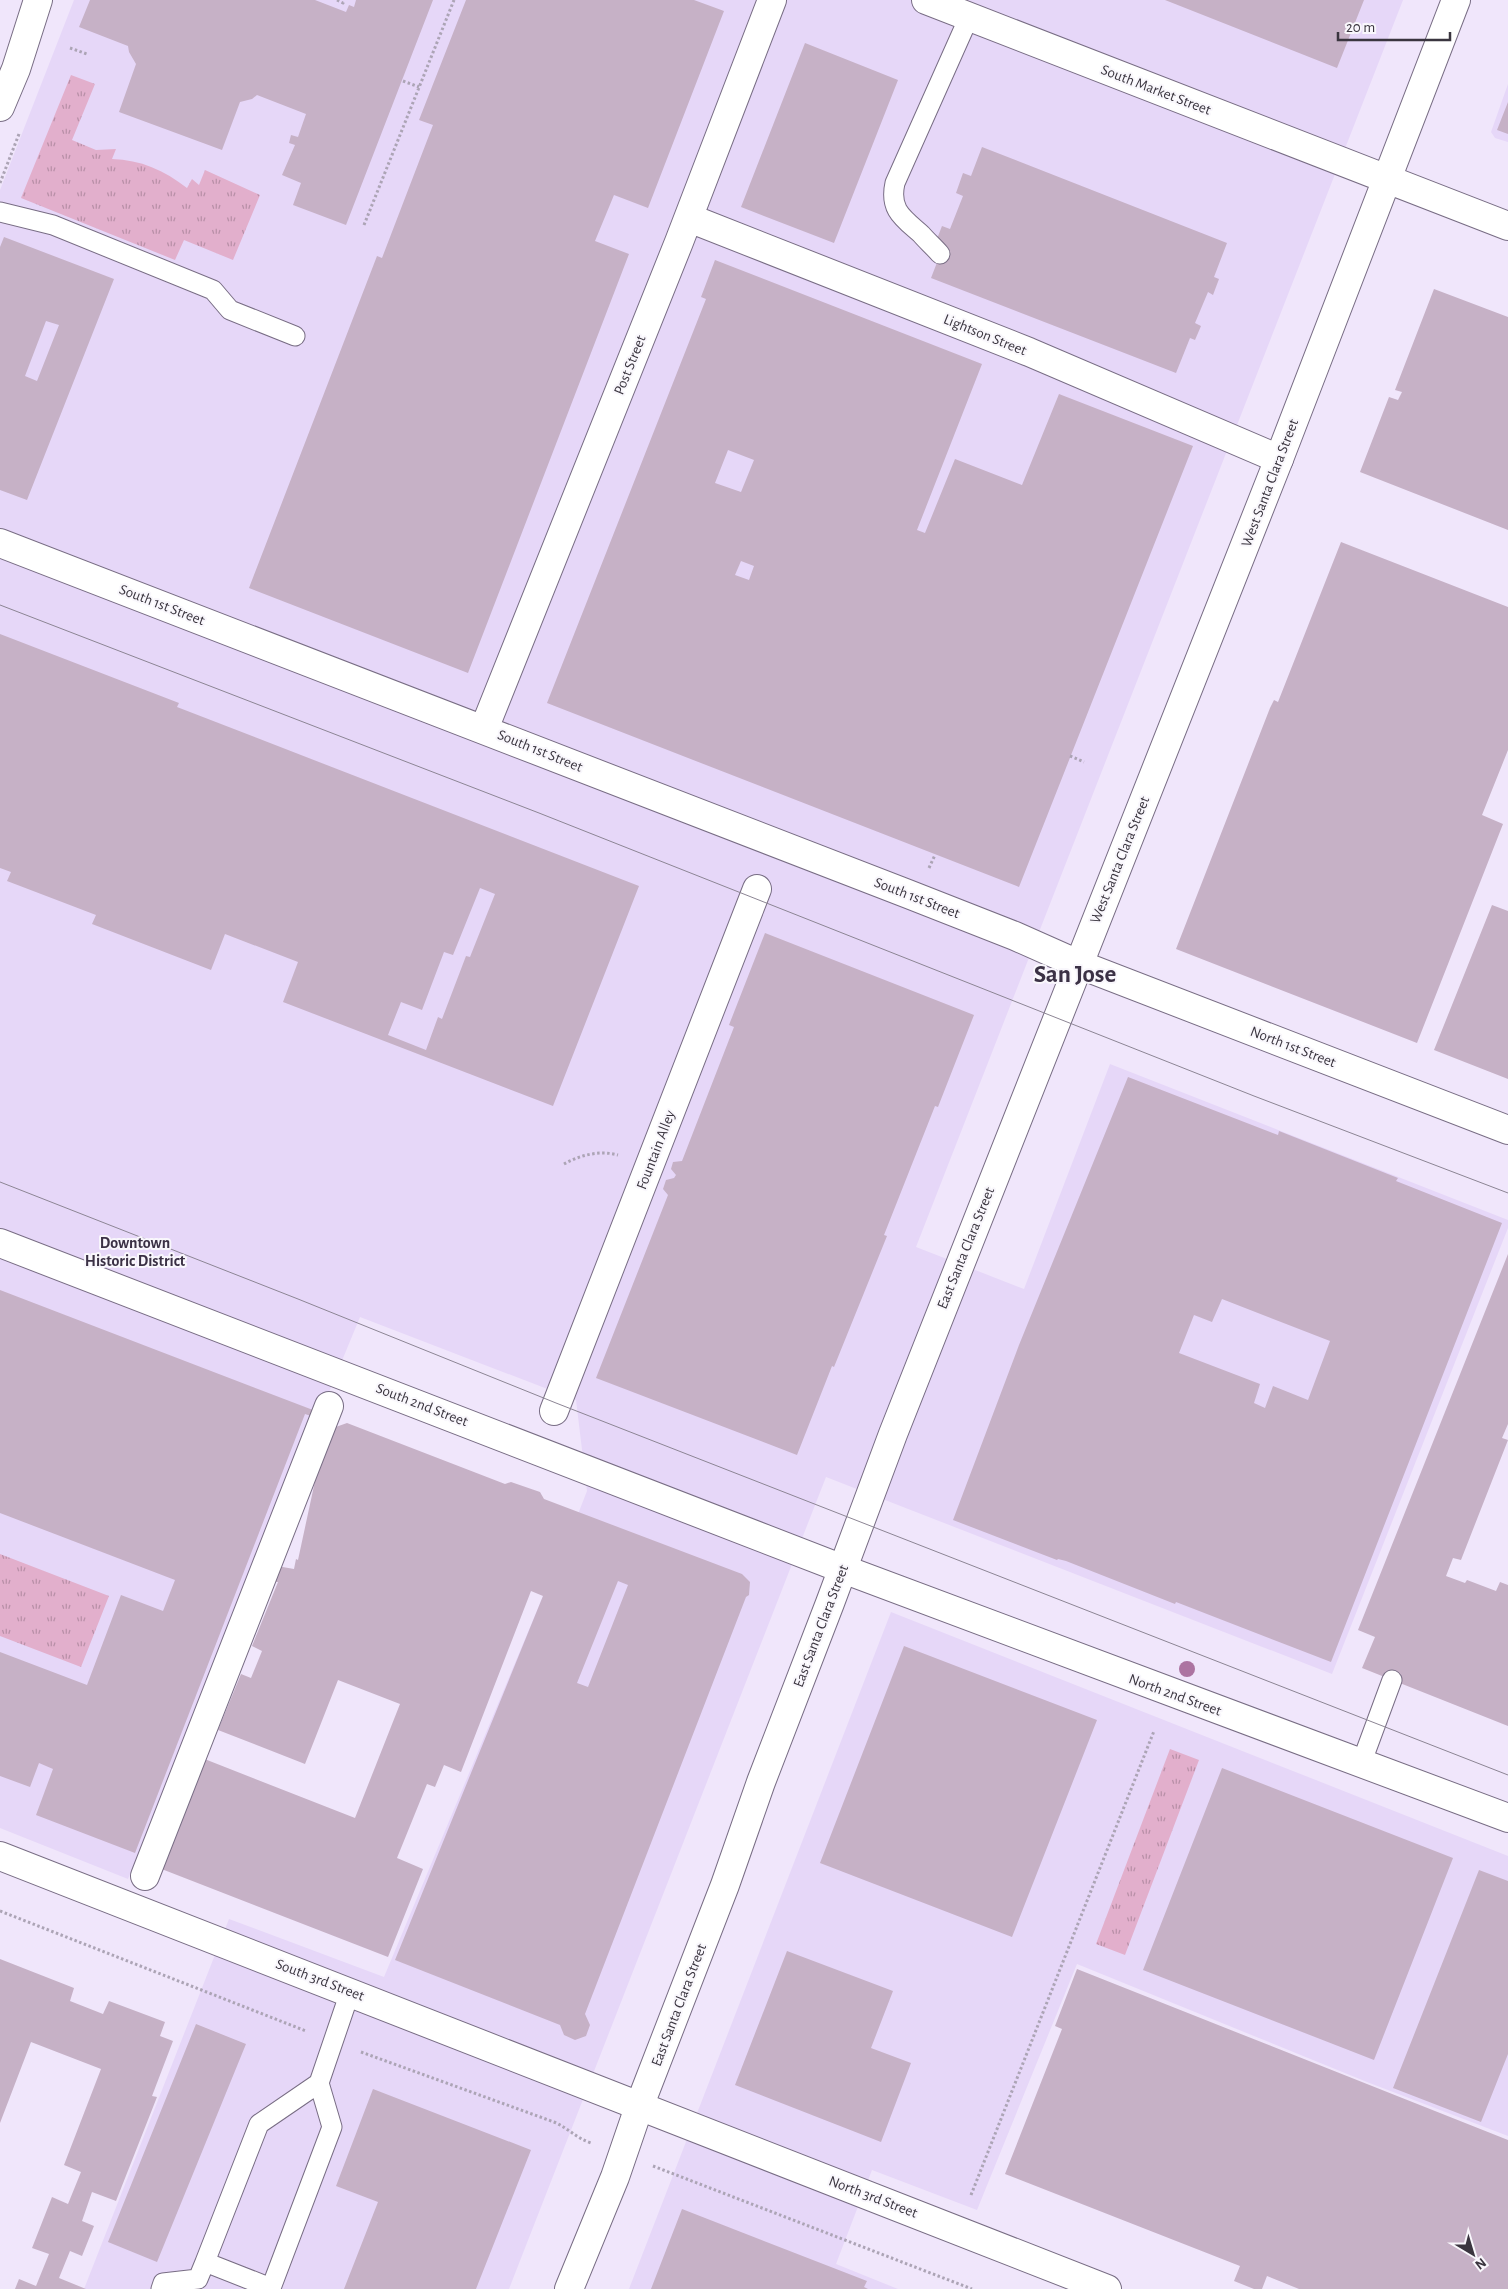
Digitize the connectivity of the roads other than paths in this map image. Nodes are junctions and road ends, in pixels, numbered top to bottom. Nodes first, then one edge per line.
1 (38, 0) edge
2 (772, 0) edge
3 (926, 0) edge
4 (1456, 0) edge
5 (969, 17) junction
6 (0, 107) edge
7 (1387, 180) junction
8 (0, 212) edge
9 (688, 218) junction
10 (1508, 226) edge
11 (940, 254) dead end
12 (295, 336) dead end
13 (1280, 459) junction
14 (0, 543) edge
15 (484, 729) junction
16 (757, 889) dead end
17 (1078, 964) junction
18 (1508, 1130) edge
19 (0, 1243) edge
20 (329, 1406) dead end
21 (554, 1411) dead end
22 (843, 1569) junction
23 (1392, 1680) dead end
24 (1362, 1764) junction
25 (1508, 1818) edge
26 (0, 1856) edge
27 (145, 1876) dead end
28 (350, 1992) junction
29 (319, 2083) junction
30 (639, 2107) junction
31 (205, 2262) junction
32 (161, 2289) edge
33 (569, 2289) edge
34 (1107, 2289) edge

1 - 6 street
2 - 9 street, Post Street
3 - 5 street, South Market Street
4 - 7 street, West Santa Clara Street
5 - 7 street, South Market Street
5 - 11 lane
7 - 10 street, South Market Street
7 - 13 street, West Santa Clara Street
8 - 12 lane
9 - 13 street, Lightson Street
9 - 15 street, Post Street
13 - 17 street, West Santa Clara Street
14 - 15 street, South 1st Street
15 - 17 street, South 1st Street
16 - 21 street, Fountain Alley
17 - 18 street, North 1st Street
17 - 22 street, East Santa Clara Street
19 - 22 street, South 2nd Street
20 - 27 street
22 - 24 street, North 2nd Street
22 - 30 street, East Santa Clara Street
23 - 24 lane
24 - 25 street, North 2nd Street
26 - 28 street, South 3rd Street
28 - 29 lane
28 - 30 street, South 3rd Street
29 - 31 lane
29 - 31 lane
30 - 33 street, East Santa Clara Street
30 - 34 street, North 3rd Street
31 - 32 lane

